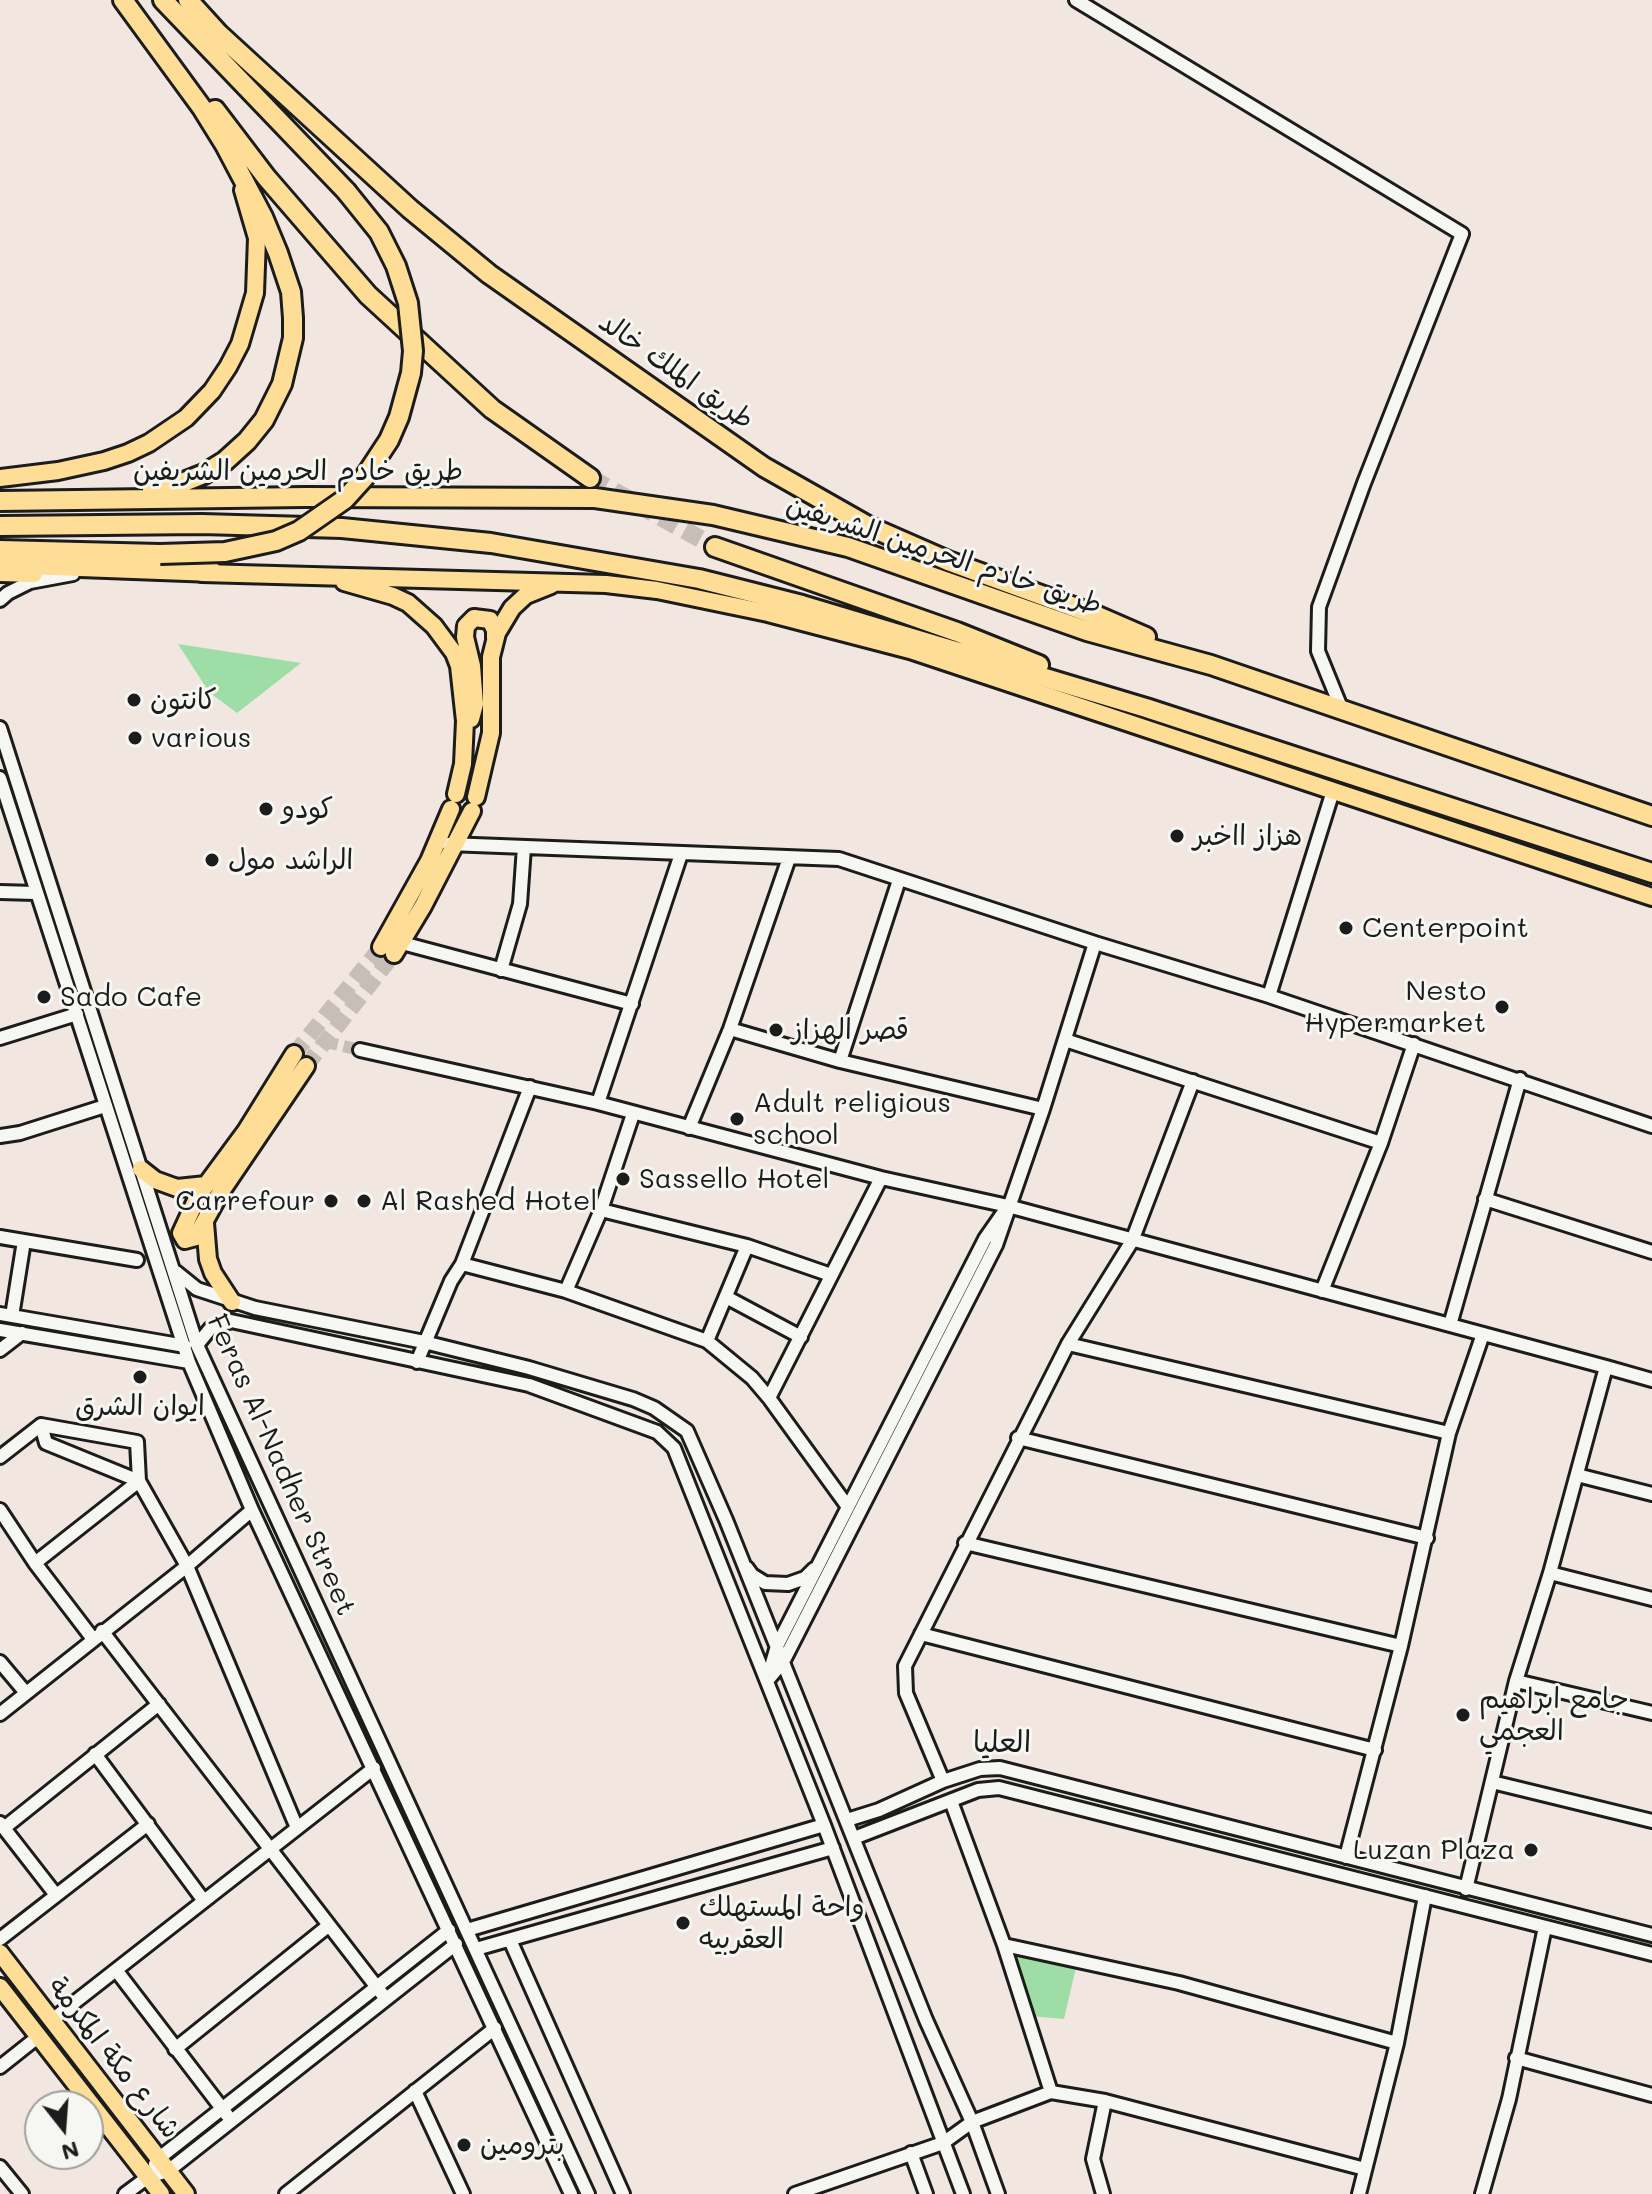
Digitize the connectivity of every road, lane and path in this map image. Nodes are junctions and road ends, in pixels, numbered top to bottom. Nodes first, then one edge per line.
1 (123, 0) edge
2 (163, 0) edge
3 (188, 0) edge
4 (1076, 0) edge
5 (236, 166) junction
6 (0, 478) edge
7 (590, 478) tunnel mouth
8 (49, 500) junction
9 (0, 501) edge
10 (0, 526) edge
11 (715, 547) tunnel mouth
12 (0, 550) edge
13 (0, 564) edge
14 (213, 572) junction
15 (0, 573) edge
16 (73, 574) junction
17 (323, 577) junction
18 (563, 582) junction
19 (0, 600) edge
20 (495, 638) junction
21 (1211, 665) junction
22 (1146, 708) junction
23 (1342, 710) junction
24 (0, 728) edge
25 (464, 746) junction
26 (0, 778) edge
27 (1333, 791) junction
28 (4, 806) edge
29 (1652, 816) edge
30 (437, 843) junction
31 (455, 844) junction
32 (524, 847) junction
33 (681, 854) junction
34 (789, 858) junction
35 (1652, 873) edge
36 (899, 880) junction
37 (0, 892) edge
38 (35, 893) junction
39 (1652, 897) edge
40 (1095, 943) junction
41 (393, 948) junction
42 (501, 970) junction
43 (1269, 996) junction
44 (632, 1004) junction
45 (77, 1014) junction
46 (730, 1029) junction
47 (0, 1038) edge
48 (1065, 1040) junction
49 (1414, 1044) junction
50 (360, 1050) tunnel mouth
51 (840, 1061) junction
52 (1520, 1079) junction
53 (1193, 1081) junction
54 (530, 1087) junction
55 (598, 1103) junction
56 (105, 1106) junction
57 (1043, 1109) junction
58 (633, 1114) junction
59 (1652, 1126) edge
60 (689, 1128) junction
61 (0, 1136) edge
62 (1381, 1143) junction
63 (141, 1169) junction
64 (881, 1178) junction
65 (206, 1185) junction
66 (1485, 1199) junction
67 (1008, 1206) junction
68 (601, 1210) junction
69 (205, 1223) junction
70 (0, 1237) edge
71 (24, 1241) junction
72 (1132, 1241) junction
73 (747, 1246) junction
74 (1652, 1252) edge
75 (137, 1260) dead end
76 (462, 1264) junction
77 (173, 1268) junction
78 (831, 1275) junction
79 (566, 1291) junction
80 (1322, 1291) junction
81 (726, 1297) junction
82 (232, 1302) junction
83 (6, 1315) edge
84 (37, 1321) junction
85 (1450, 1325) junction
86 (0, 1330) edge
87 (21, 1334) junction
88 (1483, 1334) junction
89 (801, 1337) junction
90 (707, 1341) junction
91 (424, 1342) junction
92 (1068, 1344) junction
93 (191, 1346) junction
94 (0, 1350) edge
95 (189, 1362) junction
96 (417, 1362) junction
97 (1606, 1367) junction
98 (1652, 1380) edge
99 (769, 1398) junction
100 (41, 1425) junction
101 (1449, 1433) junction
102 (1018, 1438) junction
103 (0, 1457) edge
104 (1577, 1475) junction
105 (139, 1481) junction
106 (1652, 1494) edge
107 (848, 1507) junction
108 (0, 1510) edge
109 (252, 1510) junction
110 (1427, 1538) junction
111 (965, 1543) junction
112 (35, 1563) junction
113 (744, 1564) junction
114 (819, 1564) junction
115 (187, 1566) junction
116 (1550, 1573) junction
117 (1652, 1599) edge
118 (921, 1634) junction
119 (98, 1635) junction
120 (777, 1646) junction
121 (1401, 1646) junction
122 (0, 1662) edge
123 (783, 1662) junction
124 (767, 1681) junction
125 (1516, 1681) junction
126 (26, 1693) junction
127 (159, 1704) junction
128 (1652, 1713) edge
129 (0, 1714) edge
130 (1375, 1750) junction
131 (95, 1754) junction
132 (374, 1768) junction
133 (943, 1781) junction
134 (1492, 1782) junction
135 (951, 1801) junction
136 (847, 1820) junction
137 (1652, 1821) edge
138 (148, 1824) junction
139 (2, 1825) edge
140 (824, 1825) junction
141 (297, 1828) junction
142 (854, 1838) junction
143 (833, 1848) junction
144 (271, 1849) junction
145 (1346, 1857) junction
146 (1466, 1889) junction
147 (56, 1895) junction
148 (1425, 1896) junction
149 (204, 1901) junction
150 (328, 1926) junction
151 (1545, 1927) junction
152 (449, 1930) junction
153 (467, 1930) junction
154 (1652, 1935) edge
155 (0, 1939) edge
156 (510, 1940) junction
157 (456, 1944) junction
158 (1004, 1945) junction
159 (476, 1949) junction
160 (0, 1953) edge
161 (1652, 1954) edge
162 (116, 1970) junction
163 (0, 1987) edge
164 (382, 1994) junction
165 (52, 2020) junction
166 (495, 2028) junction
167 (39, 2036) junction
168 (1397, 2043) junction
169 (175, 2049) junction
170 (1516, 2058) junction
171 (0, 2067) edge
172 (415, 2091) junction
173 (1051, 2092) junction
174 (1652, 2095) edge
175 (1105, 2101) junction
176 (222, 2110) junction
177 (231, 2121) junction
178 (972, 2122) junction
179 (943, 2143) junction
180 (911, 2153) junction
181 (163, 2165) junction
182 (1365, 2169) junction
183 (3, 2175) edge
184 (148, 2177) junction
185 (301, 2189) edge
186 (22, 2194) edge
187 (125, 2194) edge
188 (161, 2194) edge
189 (186, 2194) edge
190 (286, 2194) edge
191 (463, 2194) edge
192 (571, 2194) edge
193 (588, 2194) edge
194 (623, 2194) edge
195 (795, 2194) edge
196 (926, 2194) edge
197 (963, 2194) edge
198 (998, 2194) edge
199 (1103, 2194) edge
200 (1359, 2194) edge
201 (1482, 2194) edge

1 - 5 highway
1 - 7 highway
2 - 12 highway, bridge
3 - 21 highway, طريق الملك خالد
4 - 23 street
5 - 6 main road
5 - 8 highway
8 - 9 highway, طريق خادم الحرمين الشريفين
8 - 21 highway, طريق خادم الحرمين الشريفين
10 - 22 highway, طريق خادم الحرمين الشريفين
11 - 22 highway
13 - 14 highway
14 - 16 main road
14 - 17 main road
15 - 16 main road
16 - 19 street
17 - 18 main road
17 - 25 main road
18 - 20 main road
18 - 27 main road
20 - 25 main road
20 - 31 main road
21 - 23 highway, طريق خادم الحرمين الشريفين
22 - 35 highway, طريق خادم الحرمين الشريفين
23 - 29 highway, طريق خادم الحرمين الشريفين
24 - 63 street, Feras Al-Nadher Street
25 - 30 main road
26 - 28 street, Feras Al-Nadher Street
27 - 39 main road
27 - 43 street
28 - 38 street, Feras Al-Nadher Street
30 - 31 street
30 - 41 main road
31 - 32 street
31 - 41 main road
32 - 33 street
32 - 42 street
33 - 34 street
33 - 44 street
34 - 36 street
34 - 46 street
36 - 40 street
36 - 51 street
37 - 38 street
38 - 45 street, Feras Al-Nadher Street
40 - 43 street
40 - 48 street
41 - 42 street
42 - 44 street
43 - 49 street
44 - 55 street
45 - 47 street
45 - 56 street, Feras Al-Nadher Street
46 - 51 street
46 - 60 street
48 - 53 street
48 - 57 street
49 - 52 street
49 - 62 street
50 - 54 street
51 - 57 street
52 - 59 street
52 - 66 street
53 - 62 street
53 - 72 street
54 - 55 street
54 - 76 street
55 - 58 street
56 - 61 street
56 - 93 street, Feras Al-Nadher Street
57 - 67 street
58 - 60 street
58 - 68 street
60 - 64 street
62 - 80 street
63 - 65 main road
63 - 77 street, Feras Al-Nadher Street
64 - 67 street
64 - 78 street
65 - 69 main road
65 - 69 main road
66 - 74 street
66 - 85 street
67 - 72 street
67 - 107 street
67 - 123 street
68 - 73 street
68 - 79 street
69 - 82 main road
70 - 71 street
71 - 75 street
71 - 83 street
72 - 80 street
72 - 92 street
73 - 78 street
73 - 81 street
76 - 79 street
76 - 91 street
77 - 82 street
77 - 93 street, Feras Al-Nadher Street
78 - 89 street
79 - 90 street
80 - 85 street
81 - 89 street
81 - 90 street
82 - 91 street
83 - 84 street
84 - 87 street
84 - 93 street
85 - 88 street
86 - 87 street
87 - 94 street
87 - 95 street
88 - 97 street
88 - 101 street
89 - 99 street
90 - 99 street
91 - 96 street
91 - 113 street
92 - 101 street
92 - 102 street
93 - 95 street, Feras Al-Nadher Street
93 - 96 street
93 - 153 street, Feras Al-Nadher Street
95 - 109 street, Feras Al-Nadher Street
96 - 124 street
97 - 98 street
97 - 104 street
99 - 107 street
100 - 103 street
100 - 105 street
100 - 105 street
101 - 110 street
102 - 110 street
102 - 111 street
104 - 106 street
104 - 116 street
105 - 112 street
105 - 115 street
107 - 114 street
108 - 112 street
109 - 115 street
109 - 132 street, Feras Al-Nadher Street
110 - 121 street
111 - 118 street
111 - 121 street
112 - 119 street
113 - 114 street
113 - 120 street
114 - 120 street
115 - 119 street
115 - 141 street
116 - 117 street
116 - 125 street
118 - 130 street
118 - 133 street
119 - 126 street
119 - 127 street
120 - 123 street
120 - 124 street
121 - 130 street
122 - 126 street
123 - 124 street
123 - 136 street
124 - 140 street
125 - 128 street
125 - 134 street
126 - 129 street
127 - 131 street
127 - 144 street
130 - 145 street
131 - 138 street
131 - 139 street
132 - 141 street
132 - 152 street, Feras Al-Nadher Street
133 - 136 street
133 - 145 street
134 - 137 street
134 - 146 street
135 - 142 street
135 - 148 street
135 - 158 street
136 - 142 street
138 - 147 street
138 - 149 street
139 - 147 street
140 - 143 street
140 - 153 street
141 - 144 street
142 - 178 street
143 - 156 street
143 - 179 street
144 - 149 street
144 - 150 street
145 - 146 street
146 - 154 street
147 - 155 street
148 - 151 street
148 - 168 street
149 - 162 street
150 - 164 street
150 - 169 street
151 - 161 street
151 - 170 street
152 - 157 street, Feras Al-Nadher Street
152 - 164 street
153 - 159 street, Feras Al-Nadher Street
156 - 159 street
156 - 194 street
157 - 164 street
157 - 166 street, Feras Al-Nadher Street
158 - 168 street
158 - 173 street
159 - 193 street, Feras Al-Nadher Street
160 - 165 main road, شارع مكة المكرمة
162 - 165 street
162 - 169 street
163 - 167 main road, شارع مكة المكرمة
164 - 176 street
164 - 177 street
165 - 181 main road, شارع مكة المكرمة
166 - 172 street
166 - 192 street, Feras Al-Nadher Street
167 - 171 street
167 - 184 main road, شارع مكة المكرمة
168 - 182 street
169 - 176 street
170 - 174 street
170 - 201 street
172 - 185 street
172 - 191 street
173 - 175 street
173 - 178 street
175 - 182 street
175 - 199 street
176 - 177 street
176 - 181 street
177 - 181 street
178 - 179 street
178 - 198 street
179 - 180 street
179 - 197 street
180 - 195 street
180 - 196 street
181 - 184 street
181 - 189 main road, شارع مكة المكرمة
182 - 200 street
183 - 186 street
184 - 187 street
184 - 188 main road, شارع مكة المكرمة
185 - 190 street

